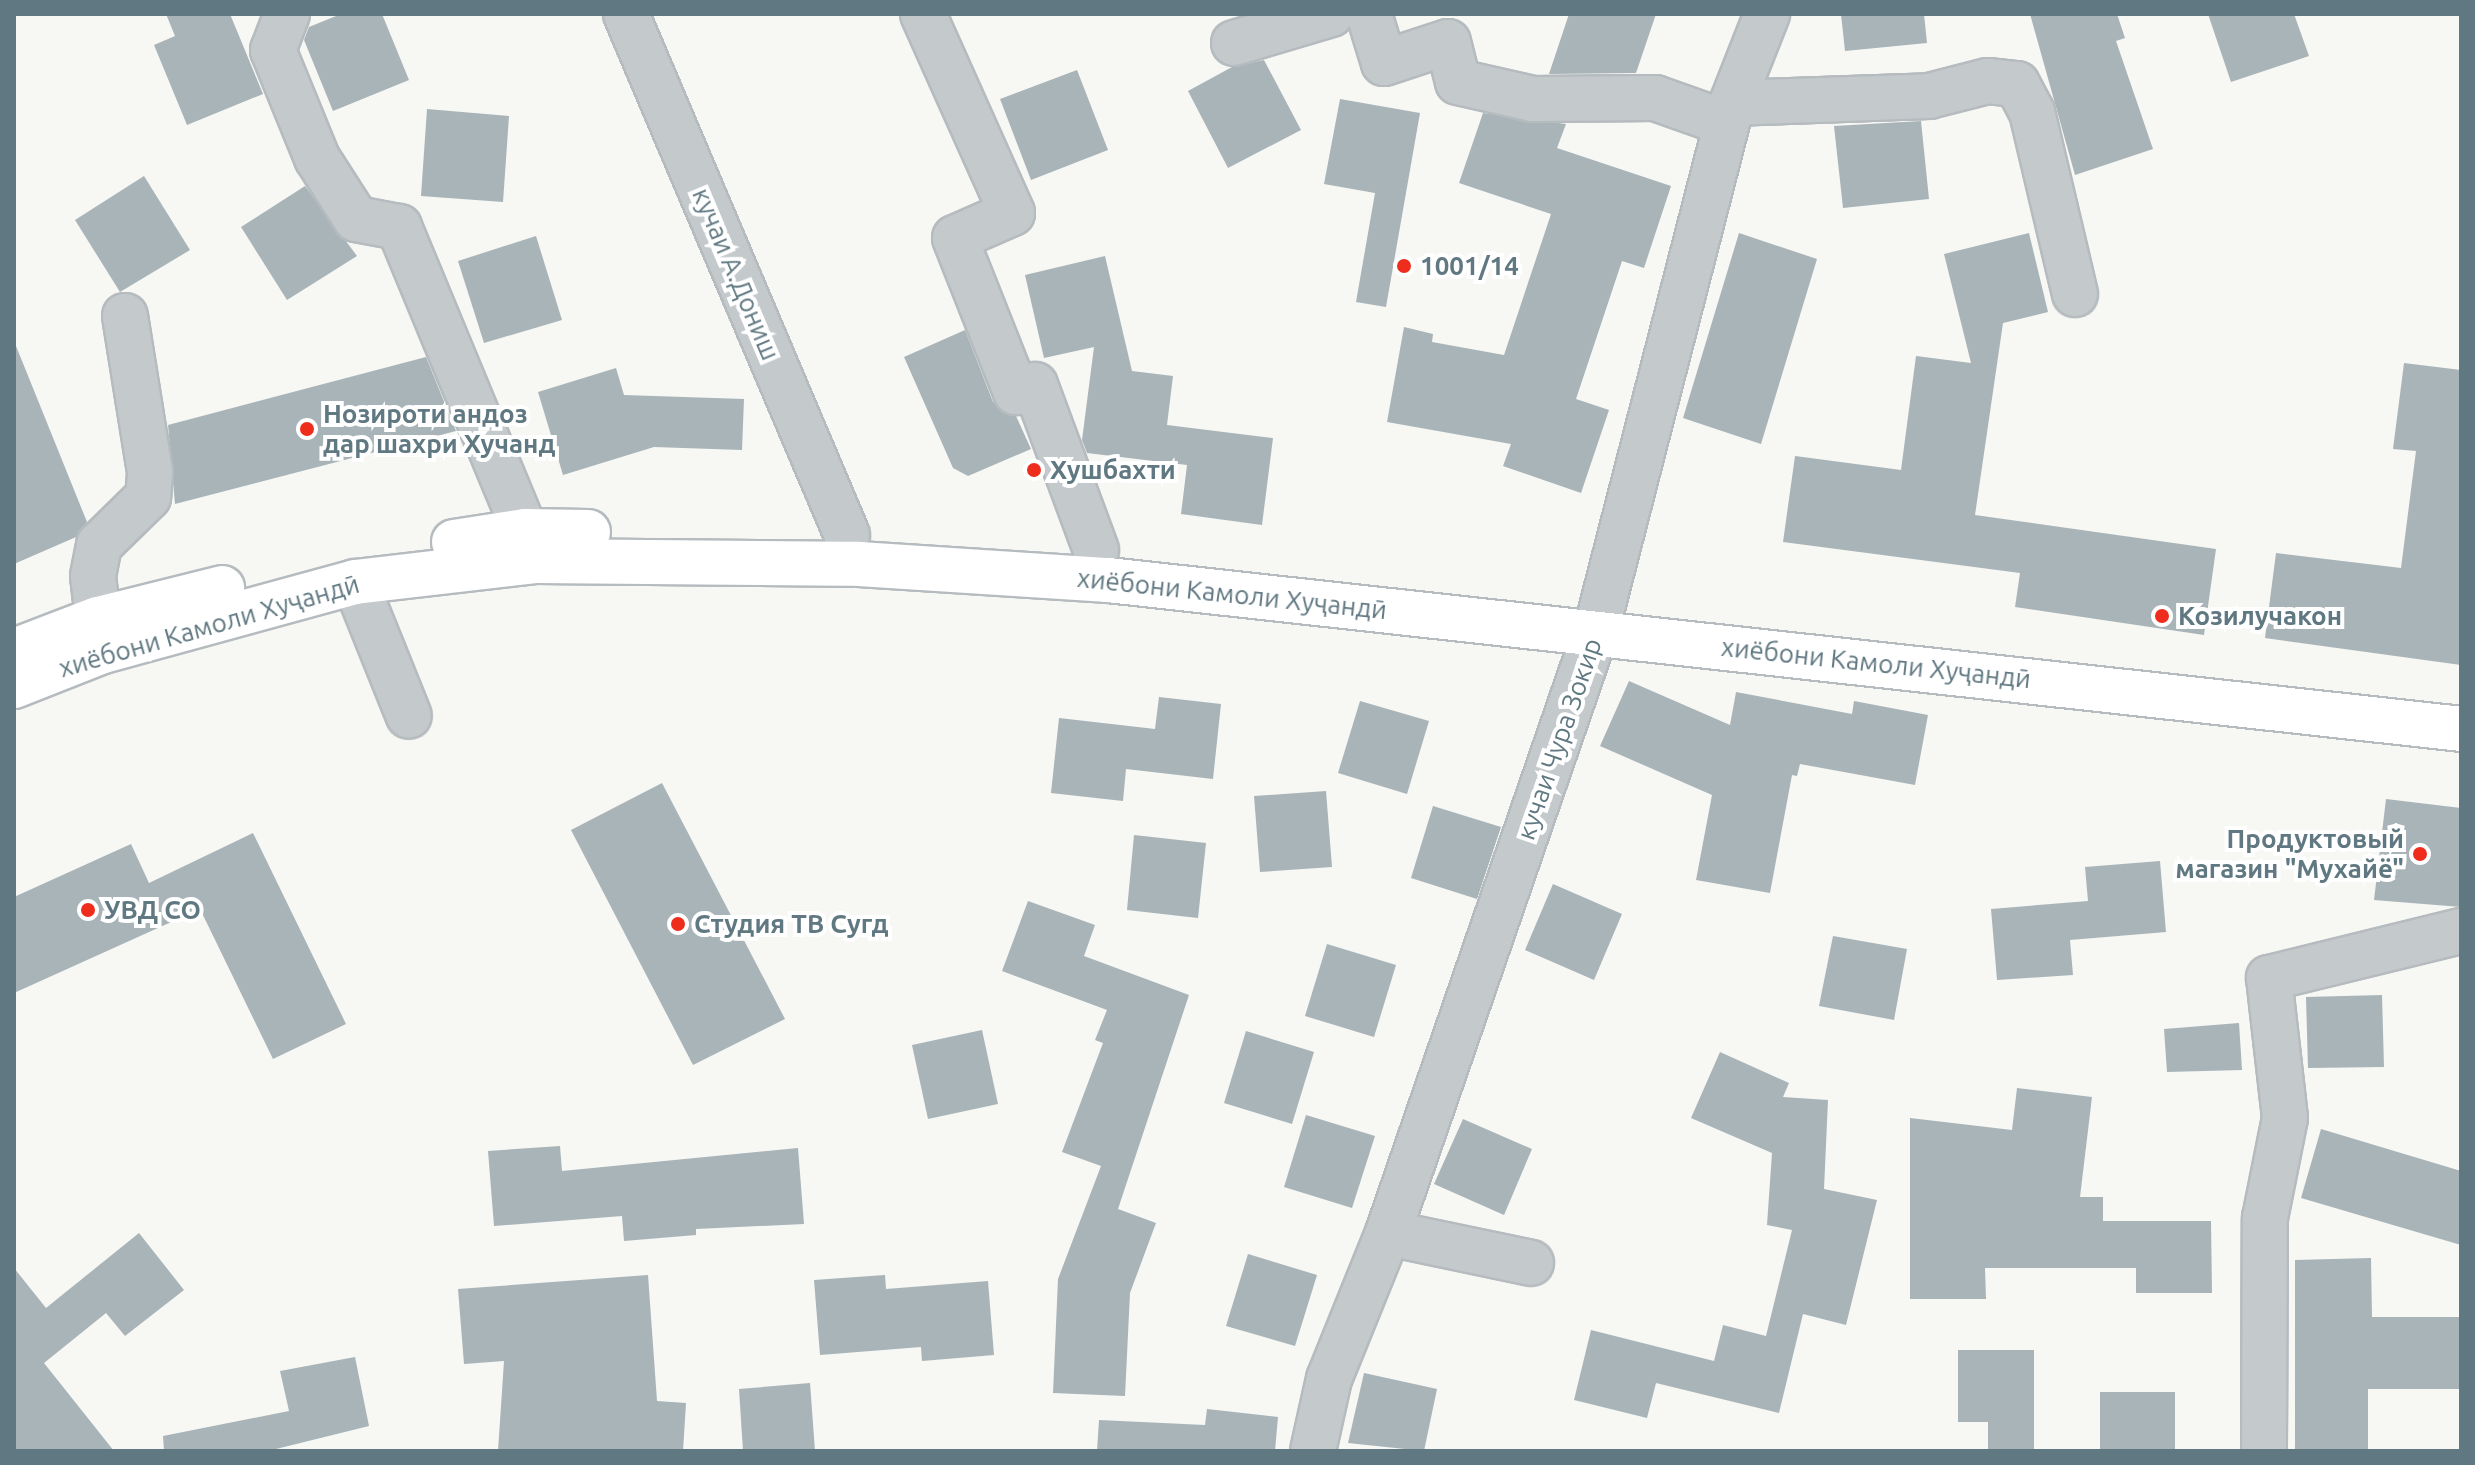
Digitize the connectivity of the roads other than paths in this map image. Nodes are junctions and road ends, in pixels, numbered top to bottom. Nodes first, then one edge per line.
1 (287, 14) edge
2 (626, 14) edge
3 (923, 14) edge
4 (1331, 14) edge
5 (1369, 14) edge
6 (1767, 14) edge
7 (1444, 28) edge
8 (1234, 43) dead end
9 (1729, 113) junction
10 (2075, 294) dead end
11 (125, 316) dead end
12 (525, 531) junction
13 (847, 535) junction
14 (1096, 550) junction
15 (355, 582) junction
16 (1599, 618) junction
17 (98, 619) junction
18 (14, 651) edge
19 (14, 686) edge
20 (2461, 701) edge
21 (409, 716) dead end
22 (2461, 729) edge
23 (2461, 931) edge
24 (1388, 1233) junction
25 (1531, 1263) dead end
26 (1313, 1451) edge
27 (2264, 1451) edge

1 - 12 street
2 - 13 street, кучаи А.Дониш
3 - 14 street
4 - 8 street
5 - 7 street
6 - 9 street, кучаи Чура Зокир
7 - 9 street
9 - 10 street
9 - 16 street, кучаи Чура Зокир
11 - 17 street
12 - 13 main road, хиёбони Камоли Хуҷандӣ
12 - 17 main road, хиёбони Камоли Хуҷандӣ
13 - 14 main road, хиёбони Камоли Хуҷандӣ
14 - 16 main road, хиёбони Камоли Хуҷандӣ
15 - 16 main road, хиёбони Камоли Хуҷандӣ
15 - 19 main road, хиёбони Камоли Хуҷандӣ
15 - 21 street
16 - 20 main road, хиёбони Камоли Хуҷандӣ
16 - 22 main road, хиёбони Камоли Хуҷандӣ
16 - 24 street, кучаи Чура Зокир
17 - 18 main road, хиёбони Камоли Хуҷандӣ
23 - 27 street
24 - 25 street
24 - 26 street, кучаи Чура Зокир

